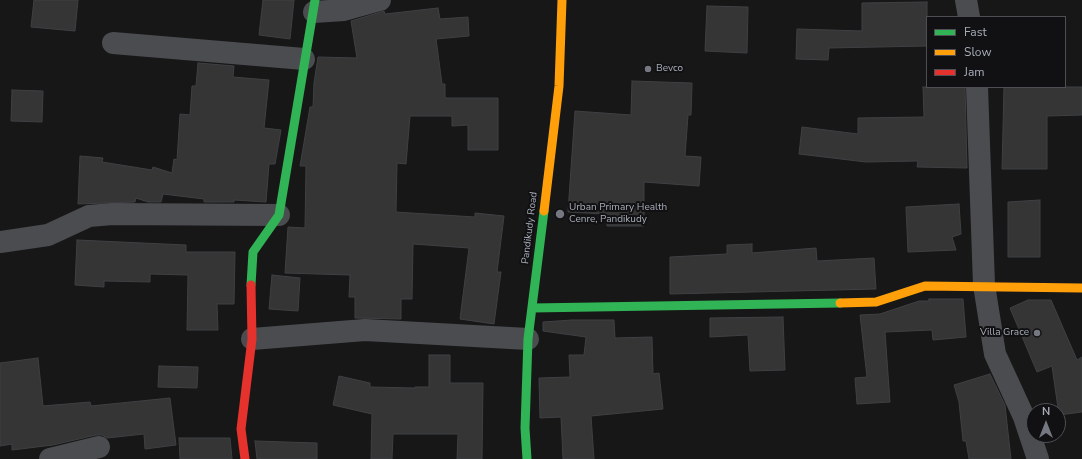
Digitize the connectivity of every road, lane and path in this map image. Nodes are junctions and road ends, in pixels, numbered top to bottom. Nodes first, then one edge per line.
1 (380, 0) edge
2 (562, 0) edge
3 (966, 0) edge
4 (315, 6) edge
5 (969, 16) edge
6 (113, 43) dead end
7 (304, 59) junction
8 (977, 88) edge
9 (279, 215) junction
10 (0, 242) edge
11 (984, 285) junction
12 (1082, 288) edge
13 (532, 308) junction
14 (252, 339) junction
15 (528, 339) junction
16 (99, 447) dead end
17 (50, 459) edge
18 (245, 459) edge
19 (526, 459) edge
20 (1038, 459) edge

1 - 4 street
2 - 13 street, Pandikudy Road
3 - 5 street
4 - 7 street
6 - 7 street
7 - 9 street
8 - 11 street
9 - 10 street
9 - 14 street
11 - 12 street
11 - 13 street
11 - 20 street
13 - 15 street, Pandikudy Road
14 - 15 street
14 - 18 street
15 - 19 street, Pandikudy Road
16 - 17 street

